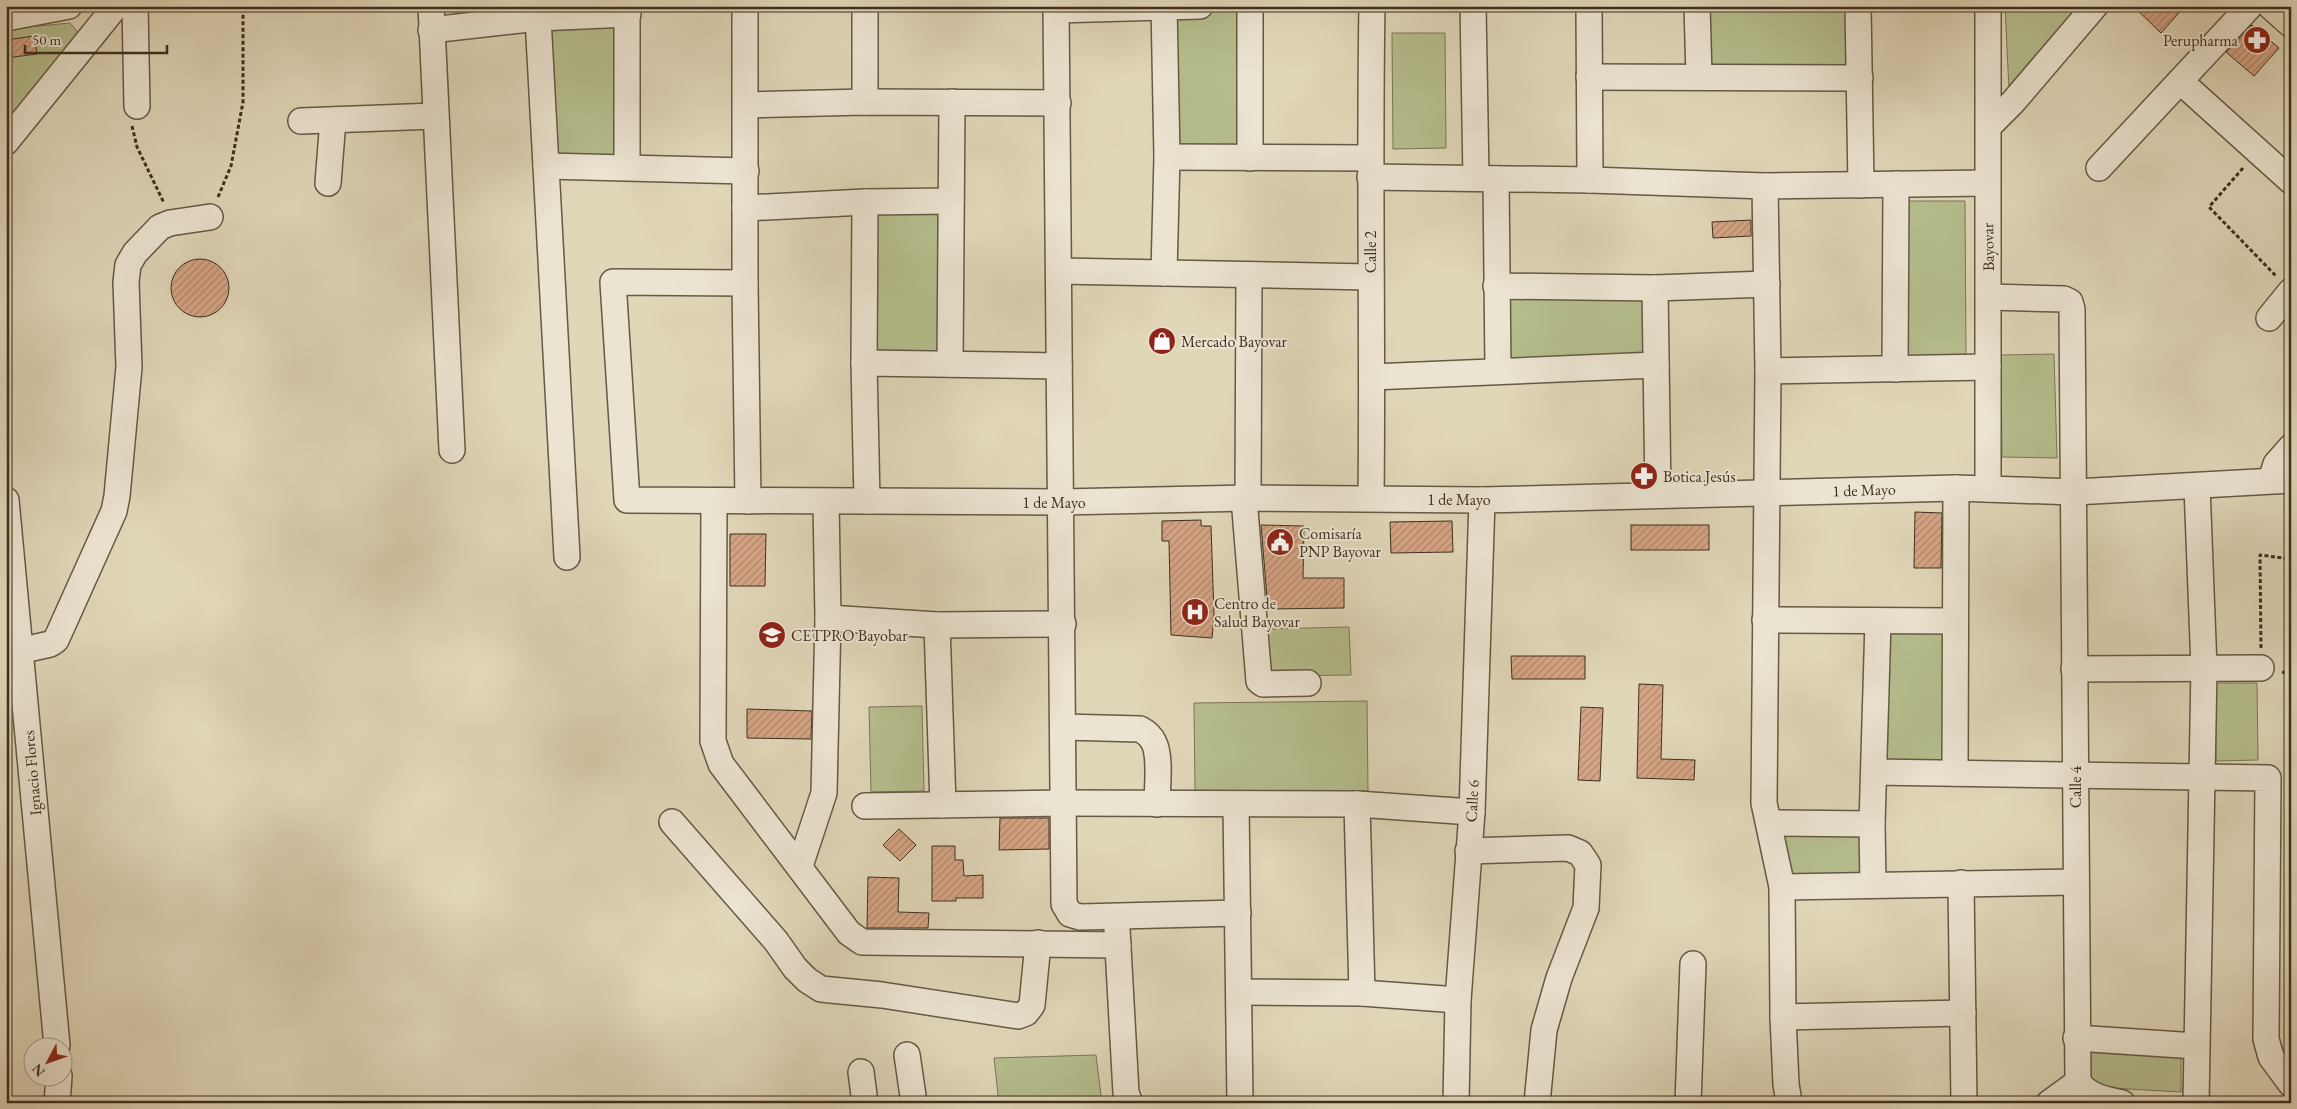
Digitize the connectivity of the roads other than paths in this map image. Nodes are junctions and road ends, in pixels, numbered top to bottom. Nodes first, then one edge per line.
1 (69, 6) edge
2 (116, 6) edge
3 (135, 6) edge
4 (745, 6) edge
5 (866, 6) edge
6 (1164, 6) edge
7 (1200, 6) edge
8 (1250, 6) edge
9 (1372, 6) edge
10 (1473, 6) edge
11 (1590, 6) edge
12 (1698, 6) edge
13 (1858, 6) edge
14 (1988, 6) edge
15 (2095, 6) edge
16 (2250, 6) edge
17 (2272, 6) edge
18 (1056, 8) edge
19 (628, 10) edge
20 (6, 18) edge
21 (431, 18) edge
22 (538, 18) junction
23 (2291, 23) edge
24 (1699, 76) junction
25 (1589, 77) junction
26 (1860, 78) junction
27 (2180, 81) junction
28 (865, 102) junction
29 (952, 102) junction
30 (1058, 103) junction
31 (746, 104) junction
32 (134, 112) road end
33 (435, 116) junction
34 (333, 120) junction
35 (301, 121) dead end
36 (1989, 126) junction
37 (6, 142) edge
38 (1167, 157) junction
39 (1250, 158) junction
40 (546, 166) junction
41 (628, 167) junction
42 (1369, 167) junction
43 (2099, 168) dead end
44 (746, 171) junction
45 (1486, 178) junction
46 (1590, 180) junction
47 (2291, 181) edge
48 (328, 183) dead end
49 (1987, 183) junction
50 (1862, 184) junction
51 (1896, 184) junction
52 (1765, 186) junction
53 (951, 201) junction
54 (865, 202) junction
55 (745, 208) junction
56 (210, 217) road end
57 (1059, 271) junction
58 (1164, 273) junction
59 (1249, 274) junction
60 (1370, 276) junction
61 (745, 283) junction
62 (1767, 284) junction
63 (1496, 286) junction
64 (1655, 288) junction
65 (1989, 297) junction
66 (864, 363) junction
67 (950, 364) junction
68 (1656, 365) junction
69 (1058, 366) junction
70 (1988, 367) junction
71 (1896, 369) junction
72 (1498, 370) junction
73 (1768, 371) junction
74 (1372, 377) junction
75 (2291, 447) edge
76 (452, 450) dead end
77 (2281, 480) edge
78 (2197, 486) junction
79 (1956, 488) junction
80 (1988, 489) junction
81 (2075, 492) junction
82 (1766, 493) junction
83 (1658, 495) junction
84 (1246, 498) junction
85 (1371, 498) junction
86 (6, 500) edge
87 (714, 500) junction
88 (1482, 500) junction
89 (748, 501) junction
90 (867, 501) junction
91 (826, 502) junction
92 (1062, 502) junction
93 (567, 557) dead end
94 (828, 618) junction
95 (1765, 620) junction
96 (1878, 621) junction
97 (1955, 621) junction
98 (1063, 624) junction
99 (937, 625) junction
100 (14, 653) edge
101 (2204, 668) junction
102 (2261, 668) road end
103 (2074, 669) junction
104 (1308, 683) dead end
105 (1063, 727) junction
106 (1874, 772) junction
107 (1955, 773) junction
108 (2075, 774) junction
109 (2203, 775) junction
110 (1064, 803) junction
111 (1157, 804) junction
112 (1358, 804) junction
113 (943, 805) junction
114 (1236, 805) junction
115 (865, 806) dead end
116 (1472, 812) junction
117 (672, 822) dead end
118 (1769, 823) junction
119 (1872, 824) junction
120 (1468, 850) junction
121 (800, 866) junction
122 (2076, 882) junction
123 (1961, 883) junction
124 (1873, 885) junction
125 (1782, 887) junction
126 (1238, 913) junction
127 (1117, 916) junction
128 (1038, 943) junction
129 (1118, 945) junction
130 (1693, 964) dead end
131 (1239, 992) junction
132 (1362, 993) junction
133 (1458, 1000) junction
134 (1963, 1013) junction
135 (1783, 1017) junction
136 (56, 1036) edge
137 (2076, 1038) junction
138 (2196, 1046) junction
139 (908, 1055) dead end
140 (861, 1072) dead end
141 (2078, 1082) junction
142 (2291, 1084) edge
143 (58, 1086) edge
144 (57, 1103) edge
145 (865, 1103) edge
146 (914, 1103) edge
147 (1130, 1103) edge
148 (1240, 1103) edge
149 (1456, 1103) edge
150 (1537, 1103) edge
151 (1688, 1103) edge
152 (1789, 1103) edge
153 (1964, 1103) edge
154 (2049, 1103) edge
155 (2122, 1103) edge
156 (2196, 1103) edge

1 - 20 street
2 - 37 street
3 - 32 street
4 - 31 street
5 - 28 street
6 - 7 street
6 - 18 street
6 - 38 street
8 - 39 street
9 - 42 street, Calle 2
10 - 45 street
11 - 25 street
12 - 24 street
13 - 26 street
14 - 36 street, Bayovar
15 - 36 street
16 - 27 street
17 - 23 main road
18 - 30 street
19 - 22 street
19 - 41 street
21 - 22 street
21 - 33 street
22 - 40 street
24 - 25 street
24 - 26 street
25 - 46 street
26 - 50 street
27 - 43 street
27 - 47 street
28 - 29 street
28 - 31 street
29 - 30 street
29 - 53 street
30 - 57 street
31 - 44 street
33 - 34 street
33 - 76 street
34 - 35 street
34 - 48 street
36 - 49 street, Bayovar
38 - 39 street
38 - 58 street
39 - 42 street
40 - 41 street
40 - 93 street
41 - 44 street
42 - 45 street
42 - 60 street, Calle 2
44 - 55 street
45 - 46 street
45 - 63 street
46 - 52 street
49 - 51 street
49 - 65 street, Bayovar
50 - 51 street
50 - 52 street
51 - 71 street
52 - 62 street
53 - 54 street
53 - 67 street
54 - 55 street
54 - 66 street
55 - 61 street
56 - 100 street
57 - 58 street
57 - 69 street
58 - 59 street
59 - 60 street
59 - 84 street
60 - 74 street, Calle 2
61 - 87 street, 1 de Mayo
61 - 89 street
62 - 64 street
62 - 73 street
63 - 64 street
63 - 72 street
64 - 68 street
65 - 70 street, Bayovar
65 - 81 street, Calle 4
66 - 67 street
66 - 90 street
67 - 69 street
68 - 72 street
68 - 83 street
69 - 92 street
70 - 71 street
70 - 80 street, Bayovar
71 - 73 street
72 - 74 street
73 - 82 street
74 - 85 street, Calle 2
75 - 77 street
77 - 78 street, 1 de Mayo
78 - 81 street, 1 de Mayo
78 - 101 street
79 - 80 street, 1 de Mayo
79 - 82 street, 1 de Mayo
79 - 97 street
80 - 81 street, 1 de Mayo
81 - 103 street, Calle 4
82 - 83 street, 1 de Mayo
82 - 95 street
83 - 88 street, 1 de Mayo
84 - 85 street, 1 de Mayo
84 - 92 street, 1 de Mayo
84 - 104 street
85 - 88 street, 1 de Mayo
86 - 100 street, Ignacio Flores
87 - 89 street, 1 de Mayo
87 - 121 street
88 - 116 street, Calle 6
89 - 91 street, 1 de Mayo
90 - 91 street, 1 de Mayo
90 - 92 street, 1 de Mayo
91 - 94 street
92 - 98 street
94 - 99 street
94 - 121 street
95 - 96 street
95 - 118 street
96 - 97 street
96 - 106 street
97 - 107 street
98 - 99 street
98 - 105 street
99 - 113 street
100 - 136 street, Ignacio Flores
101 - 102 street
101 - 103 street
101 - 109 street
103 - 108 street, Calle 4
105 - 110 street
105 - 111 street
106 - 107 street
106 - 119 street
107 - 108 street
108 - 109 street
108 - 122 street, Calle 4
109 - 138 street
109 - 142 street
110 - 111 street
110 - 113 street
110 - 127 street
111 - 114 street
112 - 114 street
112 - 116 street
112 - 132 street
113 - 115 street
114 - 126 street
116 - 120 street, Calle 6
117 - 128 street
118 - 119 street
118 - 125 street
119 - 124 street
120 - 133 street, Calle 6
120 - 150 street
121 - 128 street
122 - 123 street
122 - 137 street, Calle 4
123 - 124 street
123 - 134 street
124 - 125 street
125 - 135 street
126 - 127 street
126 - 131 street
127 - 129 street
128 - 129 street
129 - 147 street
130 - 151 street
131 - 132 street
131 - 148 street
132 - 133 street
133 - 149 street, Calle 6
134 - 135 street
134 - 153 street
135 - 152 street
137 - 138 street
137 - 141 street, Calle 4
138 - 156 street
139 - 146 street
140 - 145 street
141 - 154 street
141 - 155 street
143 - 144 street

